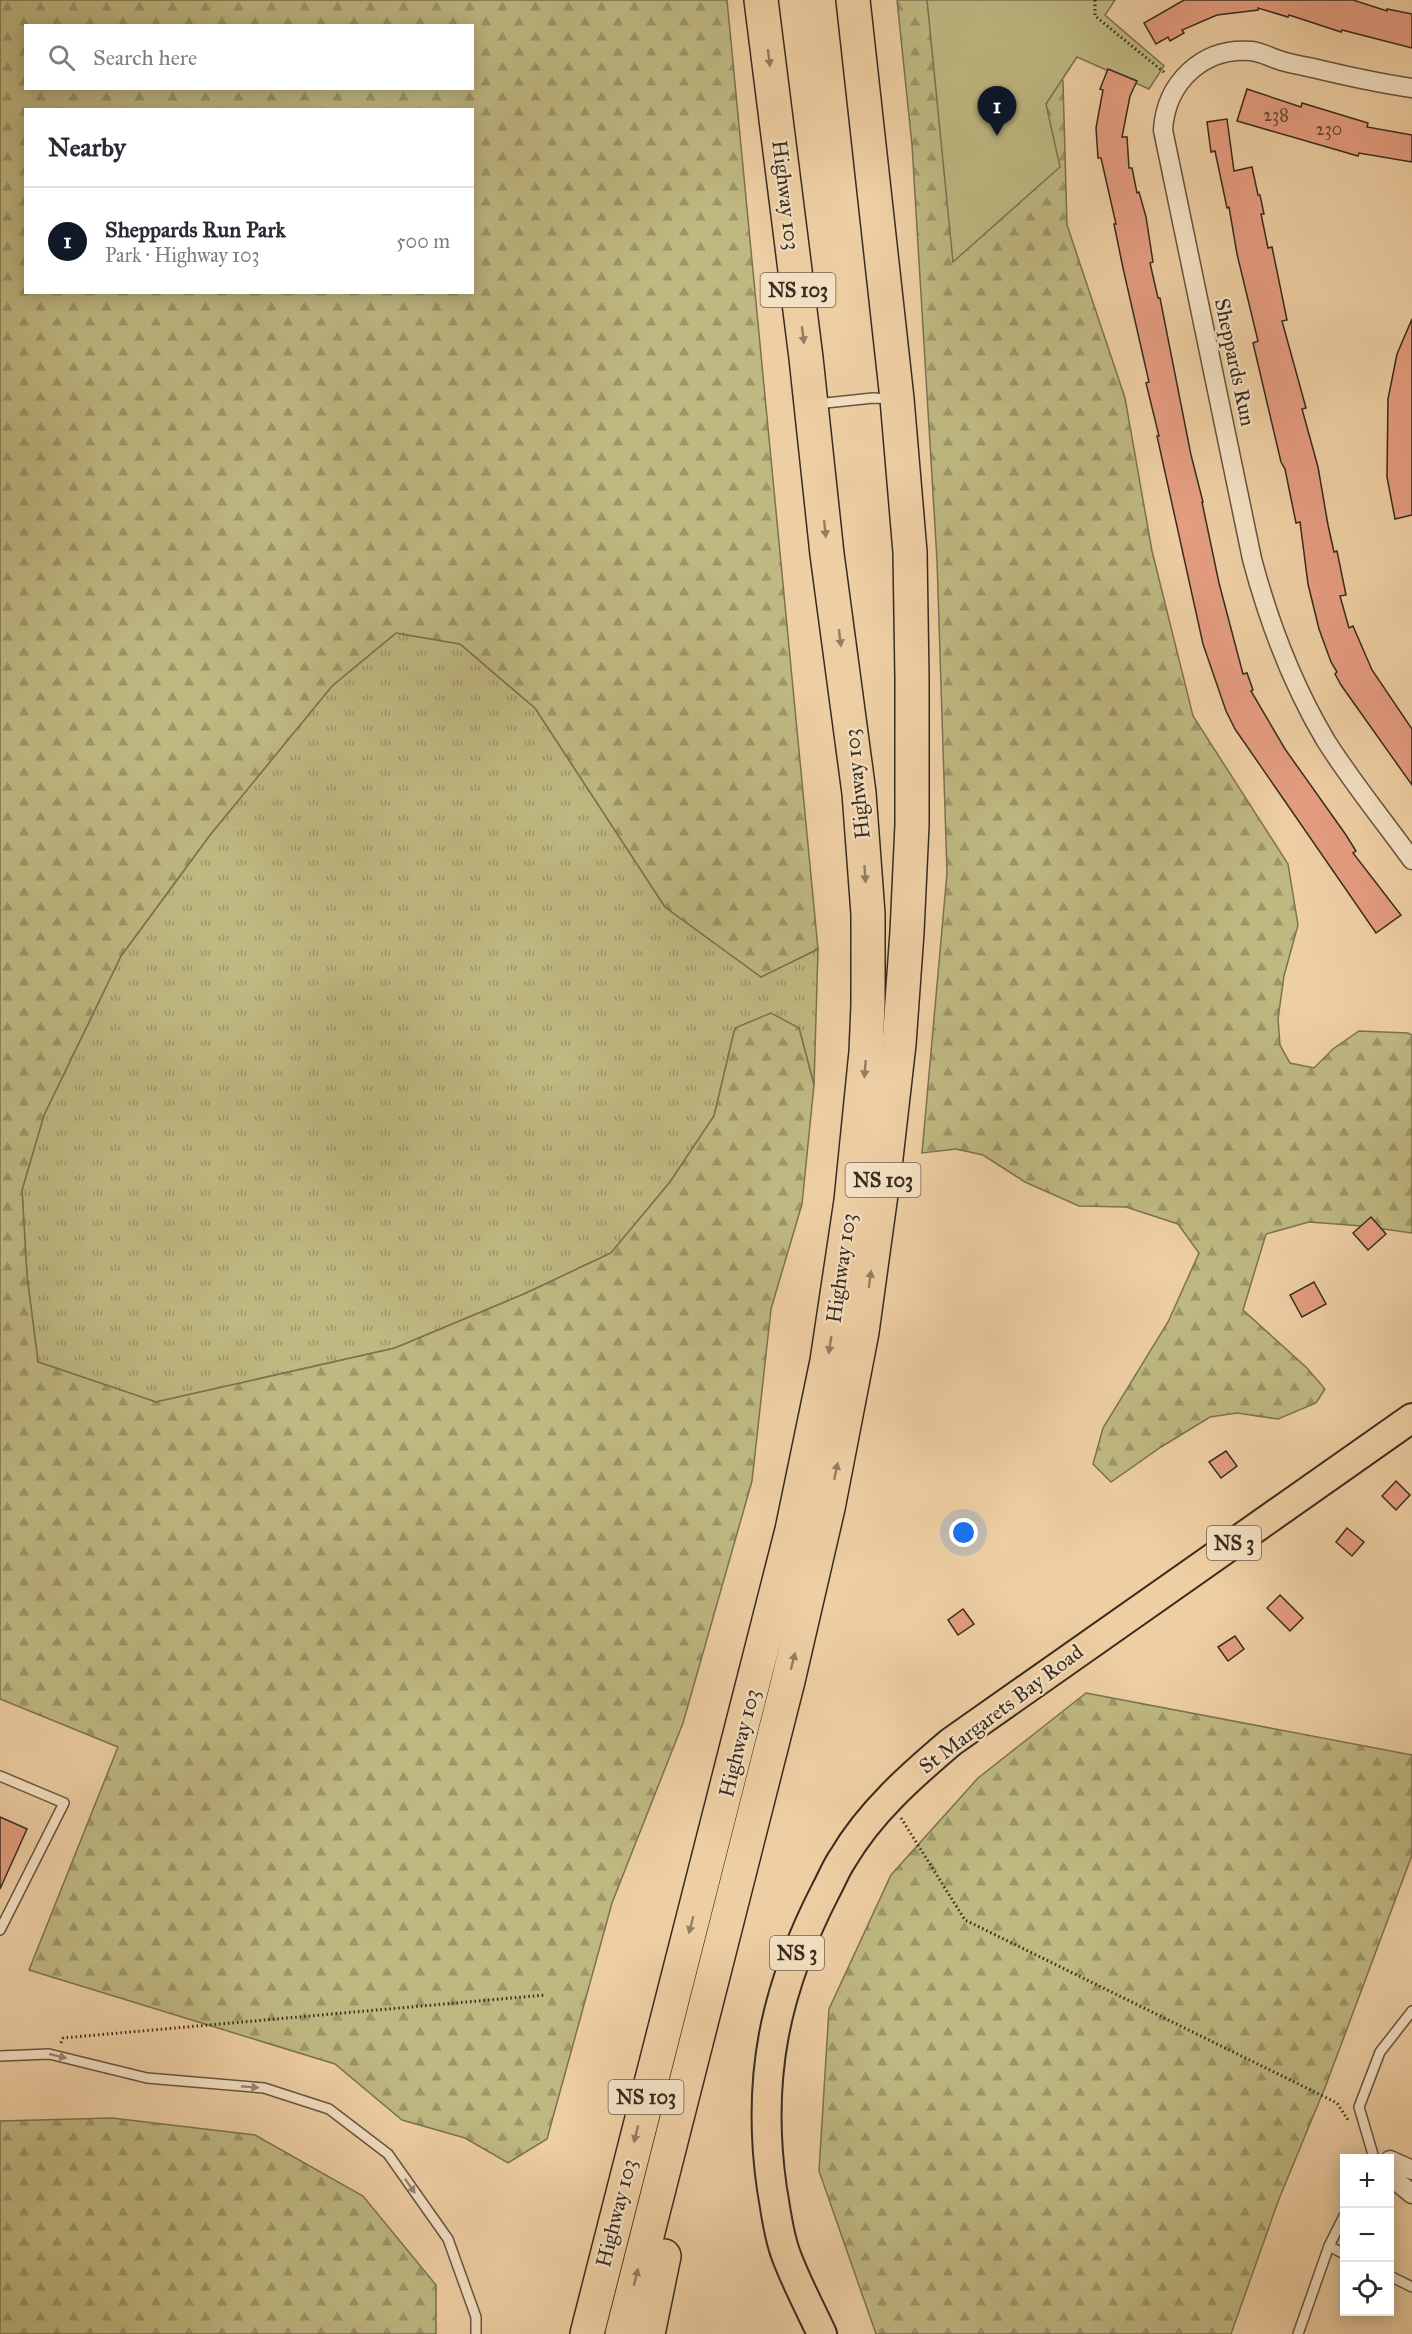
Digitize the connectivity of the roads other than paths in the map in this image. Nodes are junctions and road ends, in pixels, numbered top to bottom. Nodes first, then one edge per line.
1 (761, 0) edge
2 (853, 0) edge
3 (1412, 88) edge
4 (897, 399) junction
5 (811, 404) junction
6 (1412, 860) edge
7 (1412, 1418) edge
8 (780, 1710) junction
9 (0, 1776) edge
10 (0, 1930) edge
11 (1412, 2011) edge
12 (0, 2056) edge
13 (1373, 2154) edge
14 (1394, 2162) edge
15 (1412, 2170) edge
16 (1394, 2180) edge
17 (1412, 2194) edge
18 (1340, 2224) edge
19 (1329, 2246) junction
20 (1340, 2252) edge
21 (1394, 2278) edge
22 (1412, 2287) edge
23 (586, 2331) edge
24 (476, 2334) edge
25 (622, 2334) edge
26 (648, 2334) edge
27 (822, 2334) edge
28 (1298, 2334) edge

1 -> 5 highway, Highway 103 / NS 103
2 - 4 highway, Highway 103 / NS 103
3 - 6 street, Sheppards Run
4 - 5 lane
8 -> 4 highway, Highway 103 / NS 103
5 -> 23 highway, Highway 103 / NS 103
7 - 27 main road, St Margarets Bay Road / NS 3
25 -> 8 highway, Highway 103 / NS 103
8 - 26 highway
9 - 10 lane
11 - 13 lane
12 -> 24 lane
14 - 15 street
16 - 17 street
18 - 19 lane
19 - 20 lane
19 - 28 lane
21 - 22 lane

